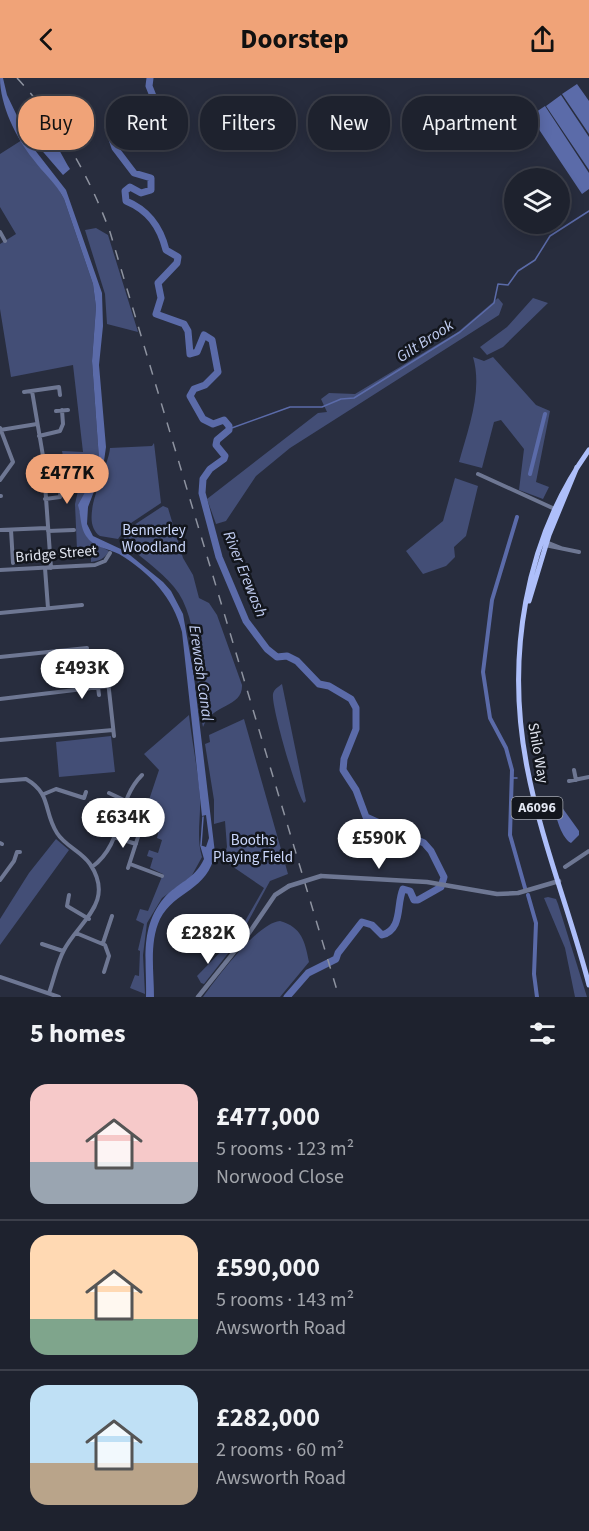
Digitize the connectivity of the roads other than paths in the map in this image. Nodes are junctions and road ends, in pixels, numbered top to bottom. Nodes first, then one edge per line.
1 (0, 232) edge
2 (5, 241) dead end
3 (32, 390) junction
4 (24, 392) dead end
5 (60, 395) dead end
6 (56, 411) dead end
7 (38, 424) junction
8 (0, 429) edge
9 (39, 436) junction
10 (2, 441) edge
11 (589, 450) edge
12 (577, 468) junction
13 (478, 474) dead end
14 (0, 480) edge
15 (61, 486) dead end
16 (45, 499) junction
17 (561, 505) junction
18 (555, 509) junction
19 (0, 530) edge
20 (11, 530) junction
21 (47, 530) junction
22 (74, 530) dead end
23 (544, 543) junction
24 (579, 552) dead end
25 (110, 554) dead end
26 (13, 562) dead end
27 (48, 568) junction
28 (0, 570) edge
29 (79, 607) dead end
30 (48, 608) junction
31 (0, 613) edge
32 (87, 648) dead end
33 (0, 657) edge
34 (98, 687) junction
35 (99, 694) dead end
36 (0, 699) edge
37 (113, 730) junction
38 (114, 736) dead end
39 (0, 740) edge
40 (574, 770) dead end
41 (142, 775) dead end
42 (589, 777) edge
43 (576, 780) junction
44 (0, 781) edge
45 (569, 781) dead end
46 (86, 792) dead end
47 (108, 793) dead end
48 (44, 794) junction
49 (126, 801) junction
50 (89, 821) dead end
51 (117, 829) junction
52 (114, 837) junction
53 (138, 837) dead end
54 (136, 844) junction
55 (589, 851) edge
56 (20, 852) dead end
57 (571, 864) junction
58 (92, 867) junction
59 (565, 867) dead end
60 (574, 869) dead end
61 (162, 876) dead end
62 (0, 880) edge
63 (559, 881) junction
64 (67, 897) dead end
65 (112, 916) dead end
66 (89, 919) junction
67 (76, 933) junction
68 (103, 943) junction
69 (42, 945) dead end
70 (63, 951) junction
71 (104, 972) dead end
72 (0, 977) edge
73 (589, 985) edge
74 (49, 993) junction
75 (59, 997) edge
76 (198, 997) edge

1 - 2 street
3 - 4 street
3 - 5 street
3 - 7 street
6 - 9 street
7 - 8 street
7 - 9 street
8 - 10 street
9 - 16 street
10 - 14 street
11 - 12 main road, Shilo Way / A6096
12 - 17 main road, Shilo Way / A6096
12 - 18 main road, Shilo Way / A6096
13 - 18 street
15 - 16 street
16 - 21 street
17 - 18 street
17 - 23 main road, Shilo Way / A6096
18 - 23 main road, Shilo Way / A6096
19 - 20 street
20 - 21 street
20 - 26 street
21 - 22 street
21 - 27 street
23 - 24 street
23 - 63 main road, Shilo Way / A6096
25 - 27 street, Bridge Street
27 - 28 street, Bridge Street
27 - 30 street
29 - 30 street
30 - 31 street
32 - 33 street
34 - 35 street
34 - 36 street
34 - 37 street
37 - 38 street
37 - 39 street
40 - 43 street
41 - 49 street
42 - 43 street
43 - 45 street
44 - 48 street
46 - 48 street
47 - 49 street
48 - 58 street
49 - 51 street
50 - 51 street
51 - 52 street
52 - 54 street
52 - 58 street
53 - 54 street
54 - 61 street
55 - 57 street
56 - 62 street
57 - 59 street
57 - 60 street
58 - 66 street
63 - 73 main road, Shilo Way / A6096
63 - 76 street, bridge
64 - 66 street
65 - 68 street
66 - 67 street
67 - 68 street
67 - 70 street
68 - 71 street
69 - 70 street
70 - 74 street
72 - 74 street
74 - 75 street

